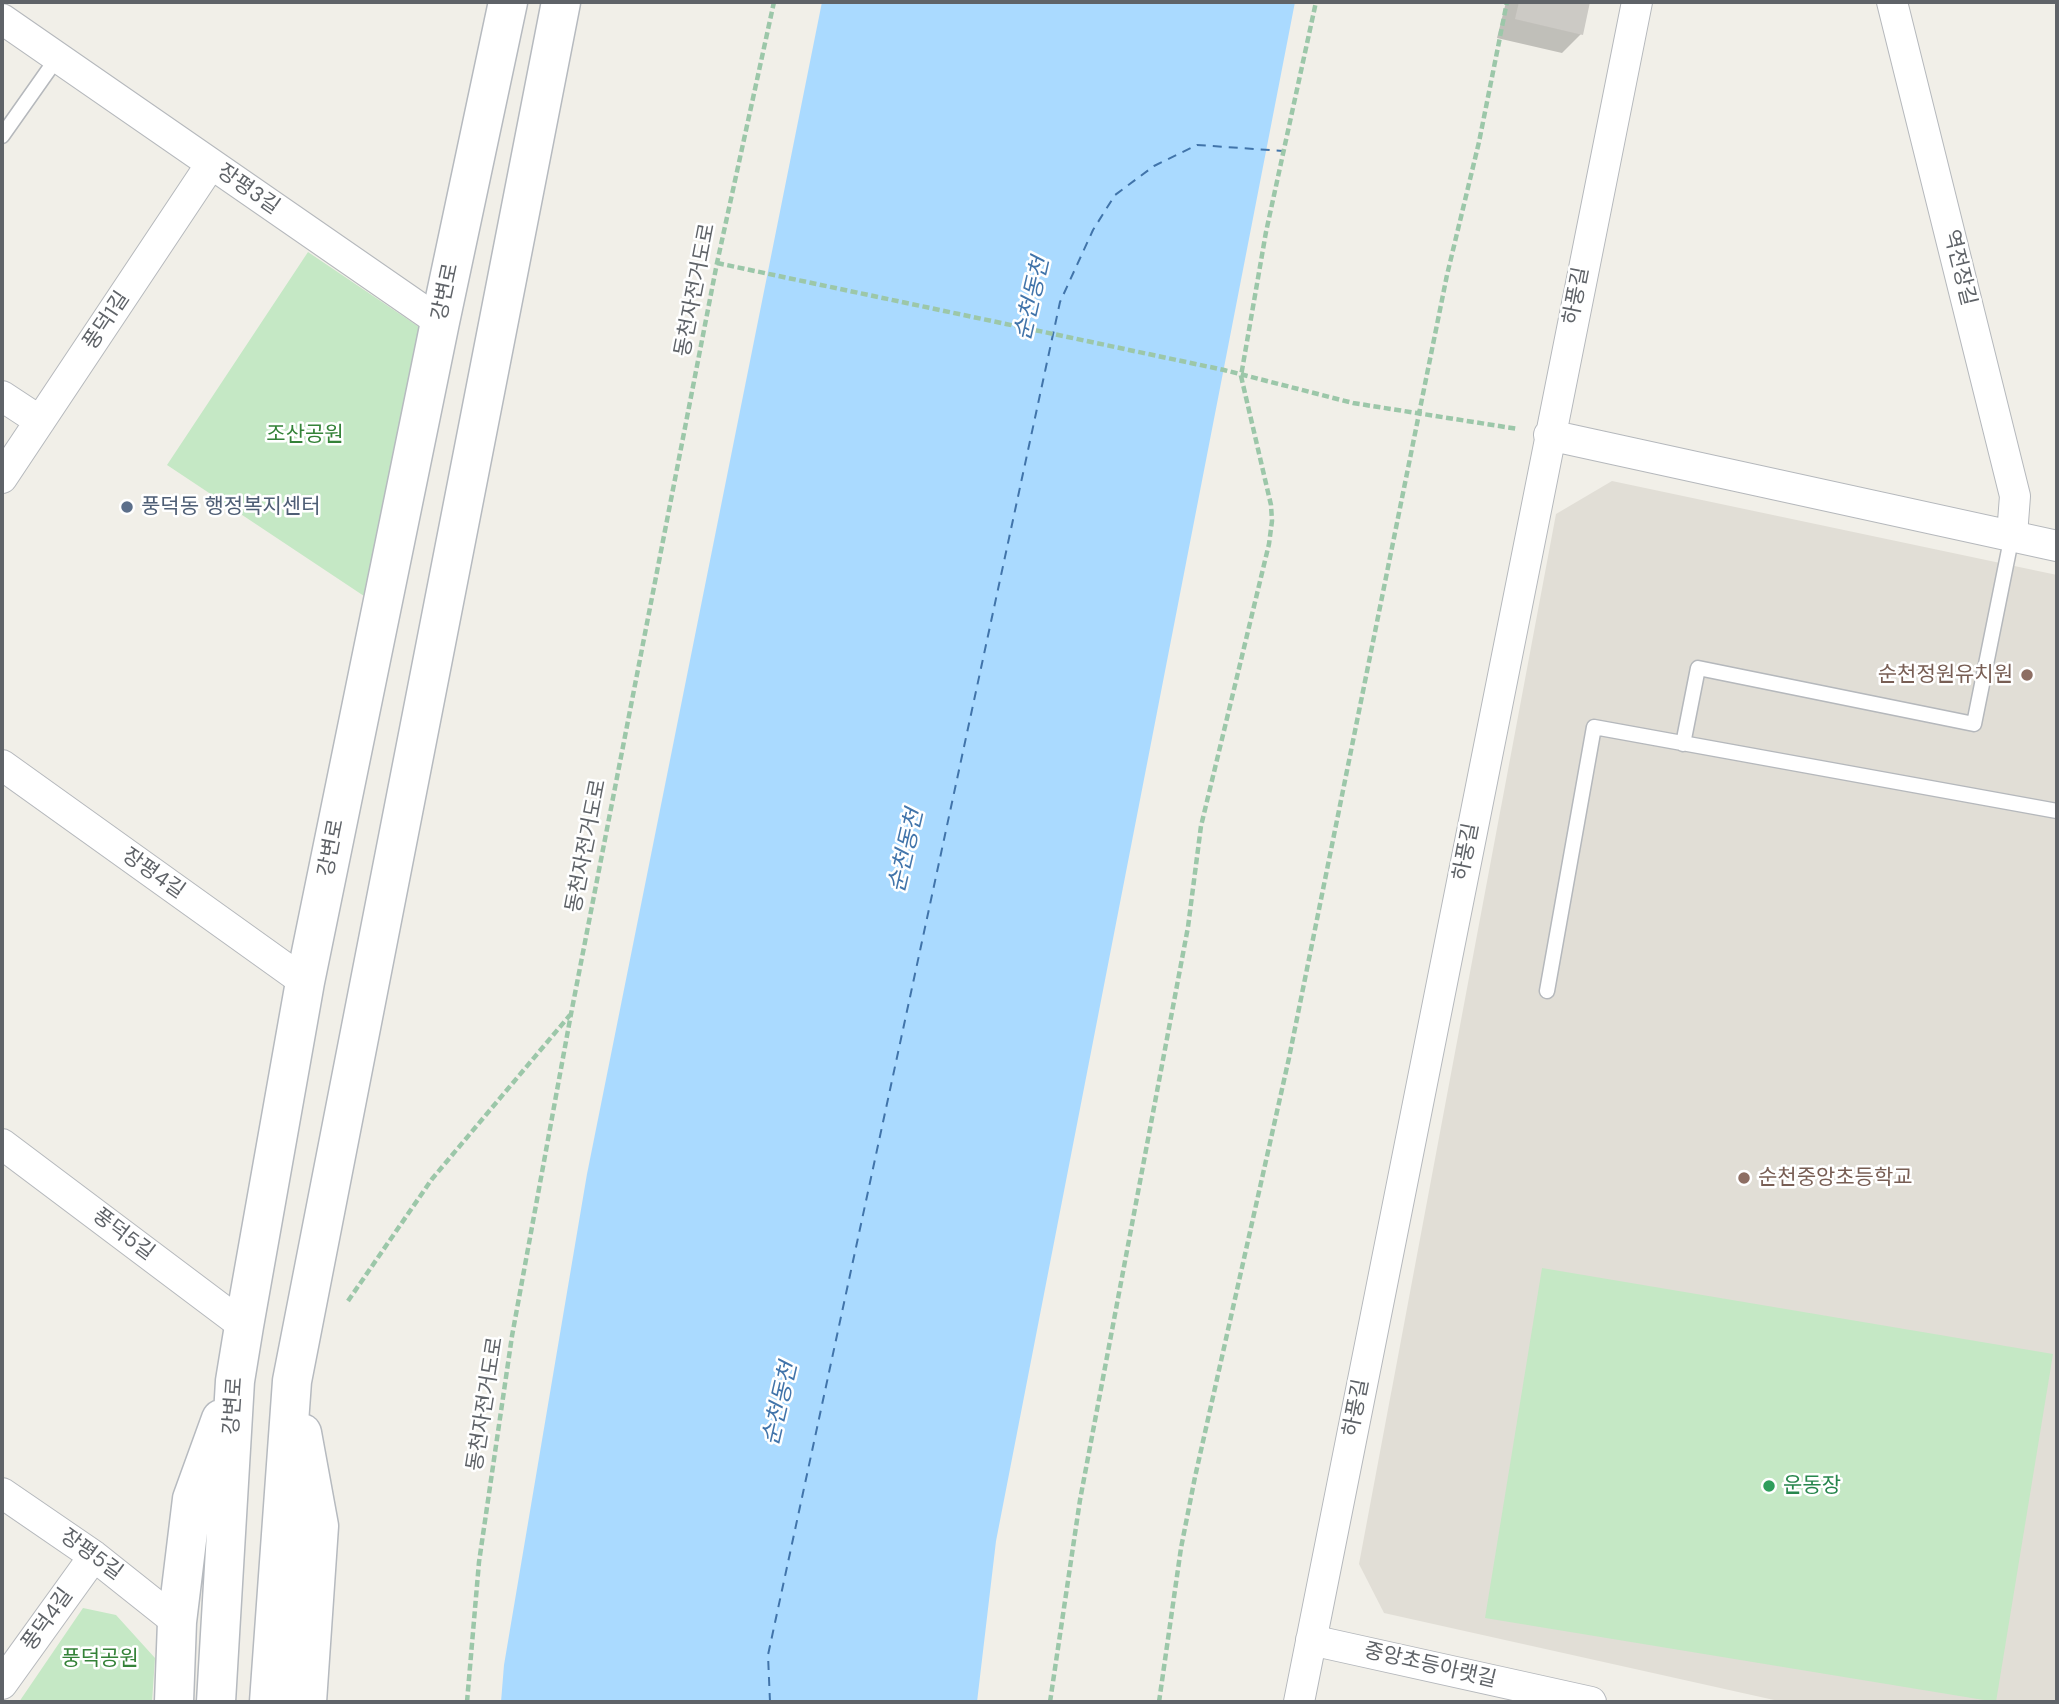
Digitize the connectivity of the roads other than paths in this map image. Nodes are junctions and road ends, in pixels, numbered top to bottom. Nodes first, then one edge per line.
1 (508, 2) edge
2 (561, 2) edge
3 (1637, 2) edge
4 (1892, 2) edge
5 (2, 19) edge
6 (57, 58) junction
7 (2, 136) edge
8 (211, 164) junction
9 (440, 322) junction
10 (2, 396) edge
11 (40, 421) junction
12 (1549, 435) junction
13 (2, 478) edge
14 (2012, 535) junction
15 (2057, 546) edge
16 (1683, 744) junction
17 (2, 765) edge
18 (2057, 811) edge
19 (305, 982) junction
20 (1547, 991) dead end
21 (2, 1144) edge
22 (244, 1326) junction
23 (235, 1381) junction
24 (292, 1381) junction
25 (2, 1493) edge
26 (94, 1556) junction
27 (177, 1622) junction
28 (1311, 1640) junction
29 (2, 1684) edge
30 (174, 1702) edge
31 (216, 1702) edge
32 (269, 1702) edge
33 (307, 1702) edge
34 (1299, 1702) edge
35 (1591, 1702) edge

1 - 9 main road, 강변로
2 - 24 main road
3 - 12 street, 하풍길
4 - 14 street, 역전장길
5 - 6 street, 장평3길
6 - 7 lane
6 - 8 street, 장평3길
8 - 9 street, 장평3길
8 - 11 street, 풍덕1길
9 - 19 main road, 강변로
10 - 11 street
11 - 13 street, 풍덕1길
12 - 14 street
12 - 28 street, 하풍길
14 - 15 street
14 - 16 lane
16 - 18 lane
16 - 20 lane
17 - 19 street, 장평4길
19 - 22 main road, 강변로
21 - 22 street, 풍덕5길
22 - 23 main road, 강변로
23 - 27 main road
23 - 31 main road, 강변로
24 - 32 main road
24 - 33 main road
25 - 26 street, 장평5길
26 - 27 street, 장평5길
26 - 29 street, 풍덕4길
27 - 30 main road
28 - 34 street, 하풍길
28 - 35 street, 중앙초등아랫길

